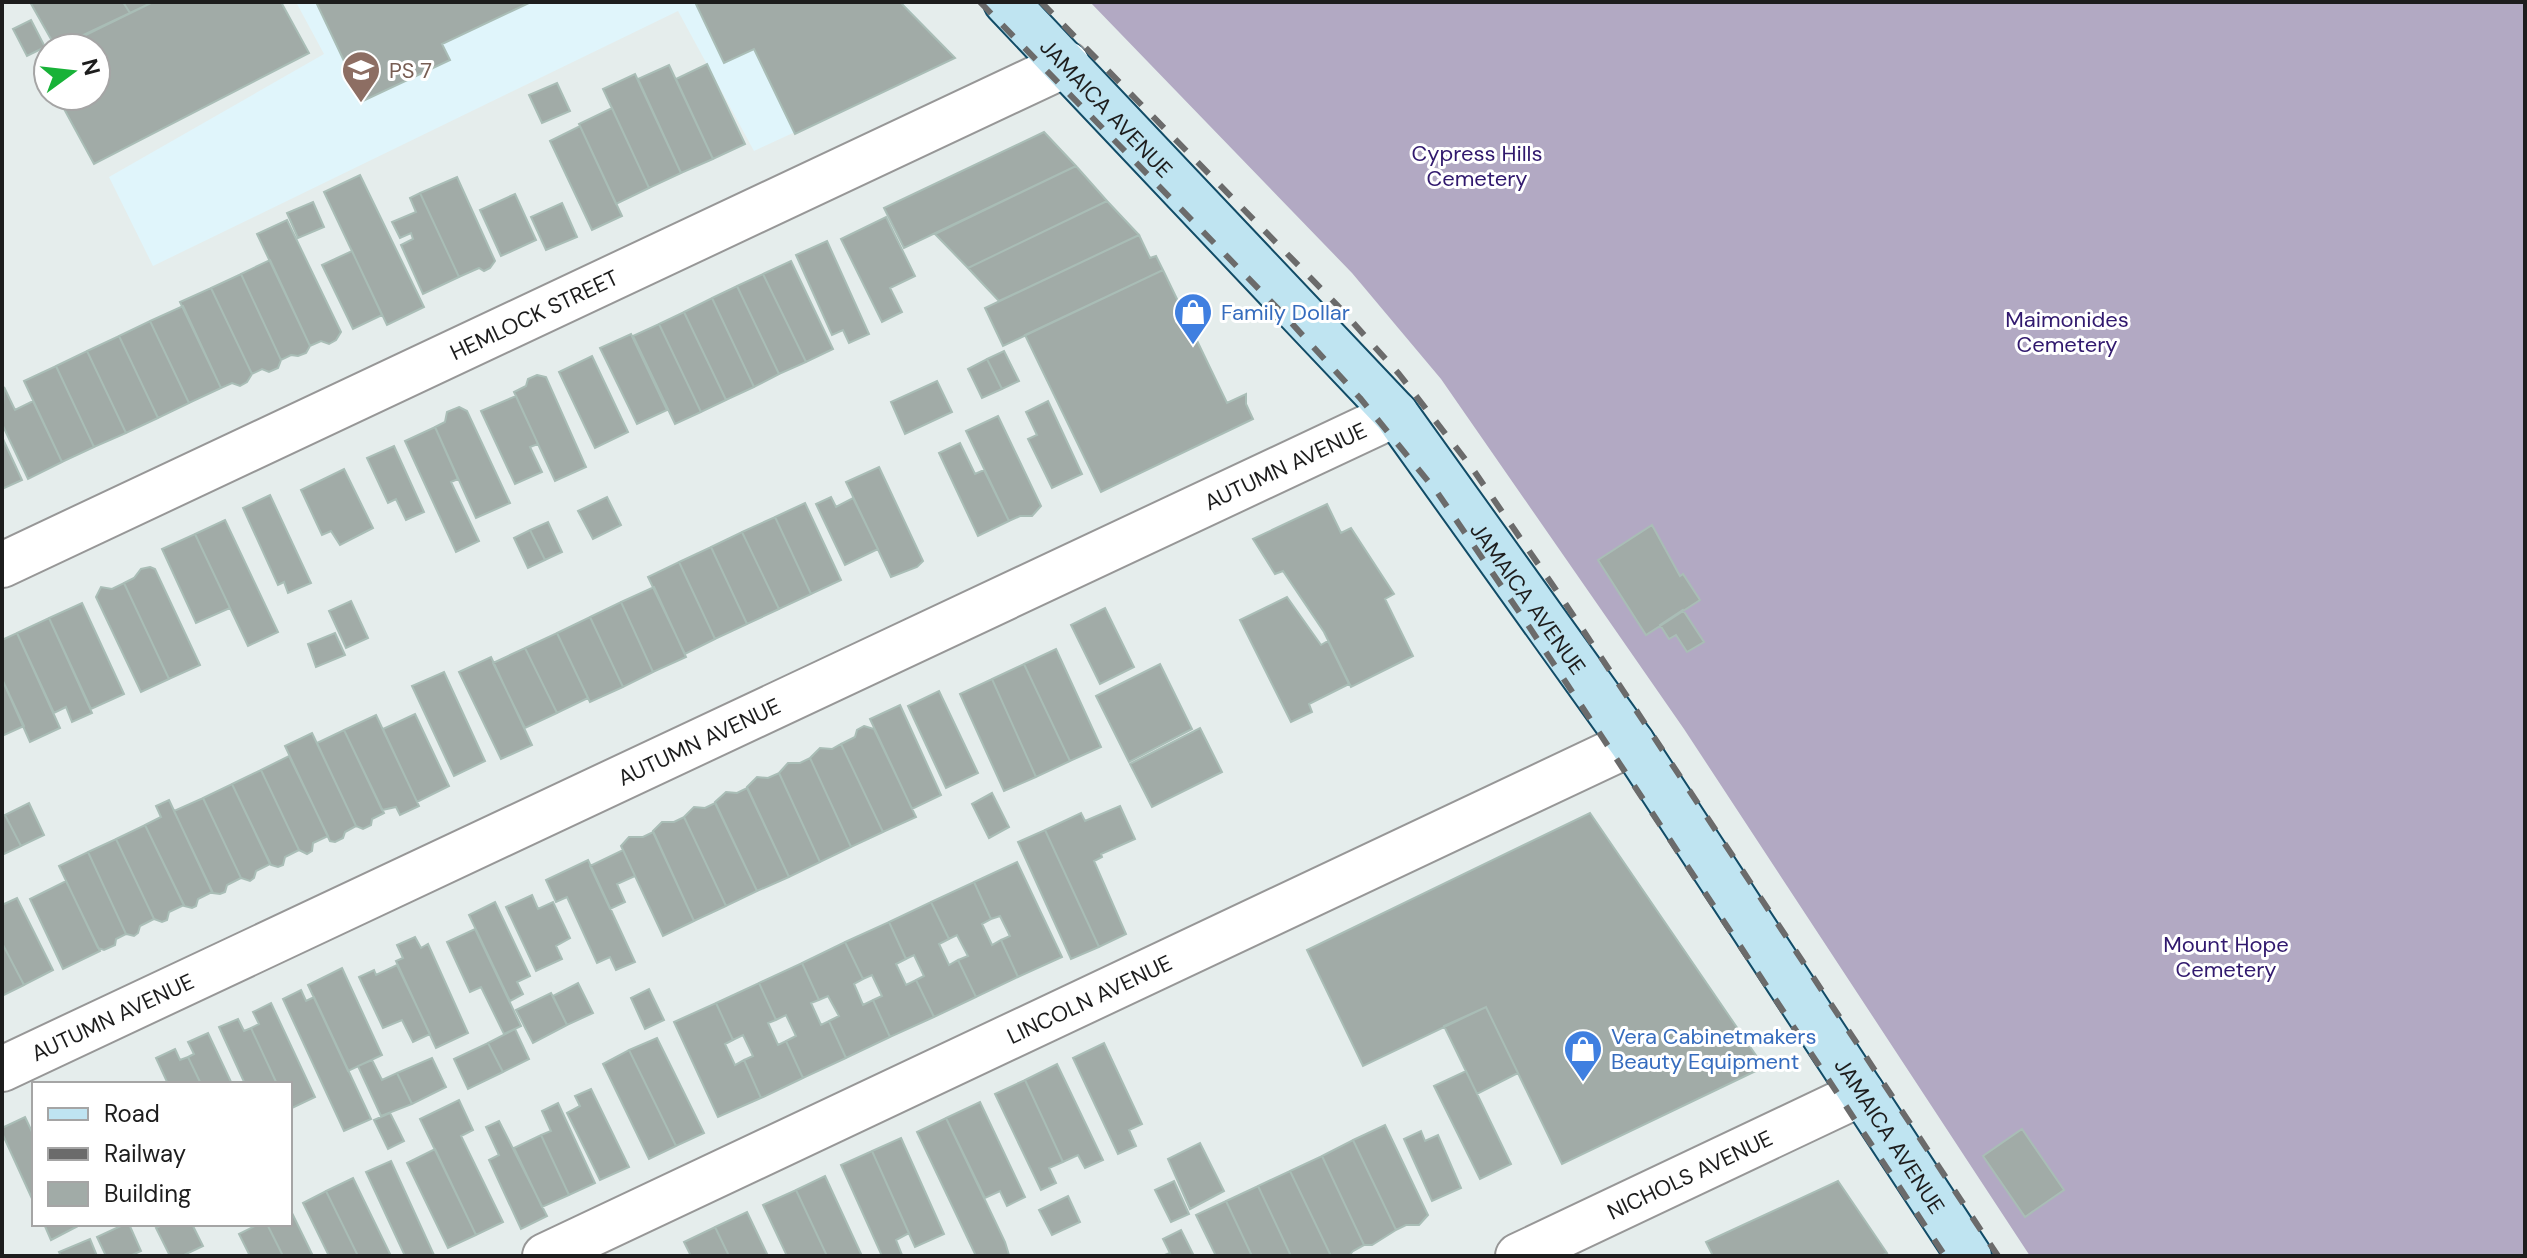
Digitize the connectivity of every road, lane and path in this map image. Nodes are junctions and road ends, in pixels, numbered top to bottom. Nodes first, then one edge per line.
1 (1006, 2) edge
2 (1067, 64) junction
3 (1396, 414) junction
4 (2, 565) edge
5 (1632, 743) junction
6 (2, 1069) edge
7 (1862, 1093) junction
8 (545, 1256) edge
9 (1518, 1256) edge
10 (1969, 1256) edge

1 - 2 main road, JAMAICA AVENUE
2 - 3 main road, JAMAICA AVENUE
2 - 4 street, HEMLOCK STREET
3 - 5 main road, JAMAICA AVENUE
3 - 6 street, AUTUMN AVENUE
5 - 7 main road, JAMAICA AVENUE
5 - 8 street, LINCOLN AVENUE
7 - 9 street, NICHOLS AVENUE
7 - 10 main road, JAMAICA AVENUE

